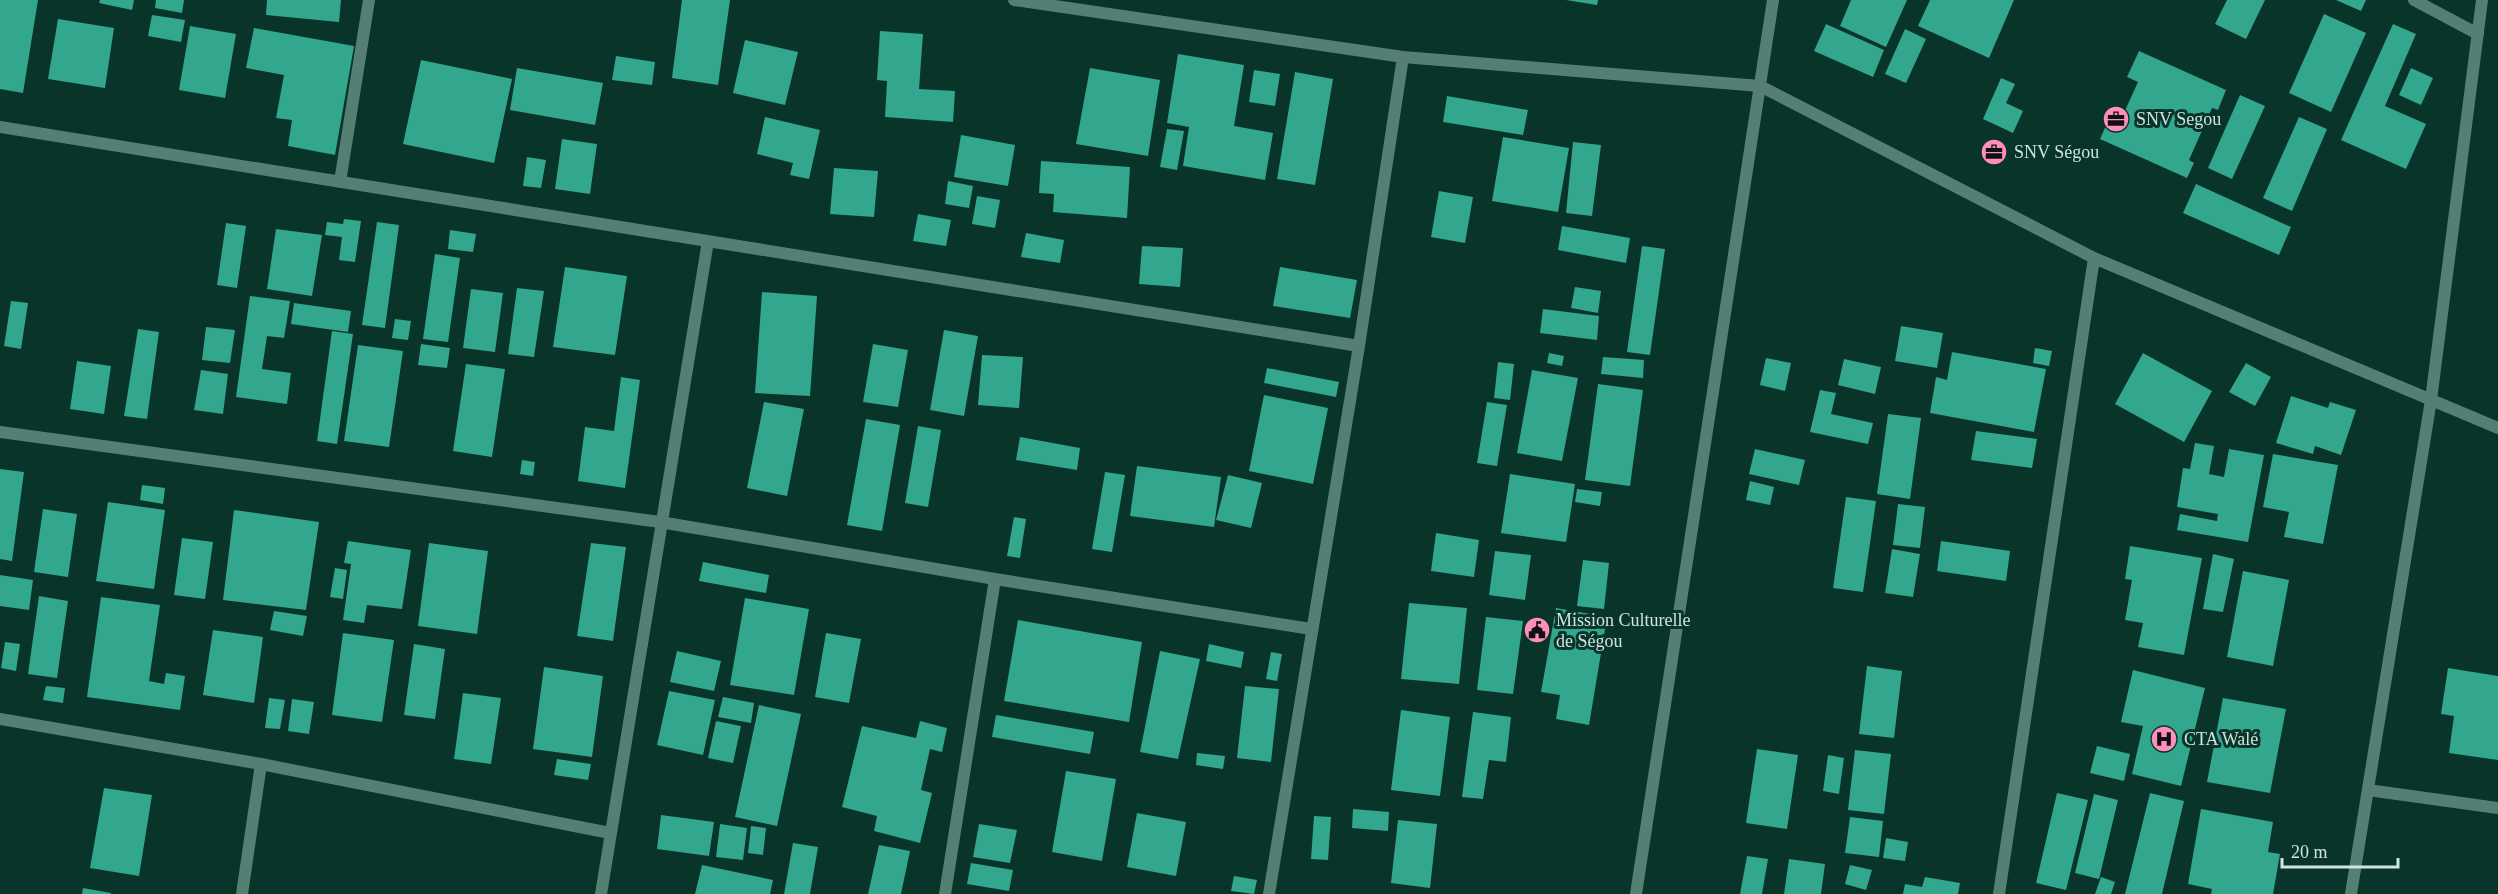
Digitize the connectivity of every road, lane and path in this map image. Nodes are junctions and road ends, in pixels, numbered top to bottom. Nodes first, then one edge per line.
1 (369, 0) edge
2 (1014, 0) edge
3 (1773, 0) edge
4 (2414, 0) edge
5 (2482, 0) edge
6 (2478, 33) junction
7 (1403, 57) junction
8 (1760, 86) junction
9 (0, 127) edge
10 (340, 182) junction
11 (708, 241) junction
12 (2094, 258) junction
13 (1359, 346) junction
14 (2431, 400) junction
15 (2498, 428) edge
16 (0, 432) edge
17 (660, 522) junction
18 (995, 579) junction
19 (1311, 628) junction
20 (0, 719) edge
21 (261, 764) junction
22 (2368, 790) junction
23 (2498, 808) edge
24 (610, 834) junction
25 (242, 894) edge
26 (601, 894) edge
27 (945, 894) edge
28 (1269, 894) edge
29 (1636, 894) edge
30 (1999, 894) edge
31 (2351, 894) edge

1 - 10 street
2 - 7 street
3 - 8 street
4 - 6 street
5 - 6 street
6 - 14 street
7 - 8 street
7 - 13 street
8 - 12 street
8 - 29 street
9 - 10 street
10 - 11 street
11 - 13 street
11 - 17 street
12 - 14 street
12 - 30 street
13 - 19 street
14 - 15 street
14 - 22 street
16 - 17 street
17 - 18 street
17 - 24 street
18 - 19 street
18 - 27 street
19 - 28 street
20 - 21 street
21 - 24 street
21 - 25 street
22 - 23 street
22 - 31 street
24 - 26 street

